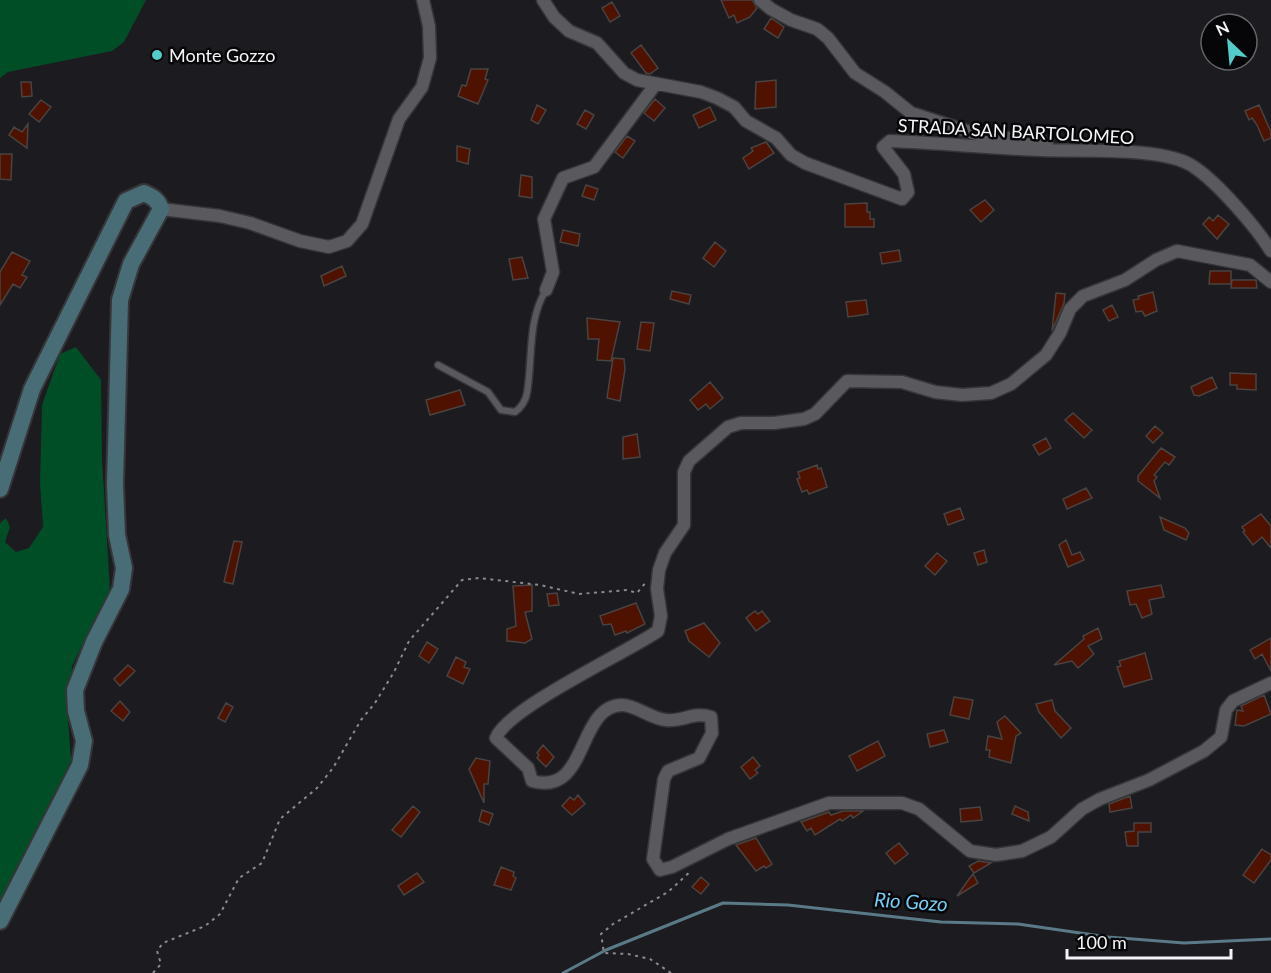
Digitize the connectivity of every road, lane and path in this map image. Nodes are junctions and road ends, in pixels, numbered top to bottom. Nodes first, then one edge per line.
1 (423, 0) edge
2 (543, 0) edge
3 (760, 0) edge
4 (655, 85) junction
5 (1070, 150) junction
6 (161, 209) junction
7 (1271, 251) edge
8 (1271, 282) edge
9 (546, 290) joint
10 (438, 365) dead end
11 (0, 489) edge
12 (659, 570) junction
13 (1271, 683) edge
14 (696, 867) dead end
15 (0, 921) edge
16 (153, 973) edge
17 (671, 973) edge

1 - 6 street
2 - 4 street, STRADA SAN BARTOLOMEO
3 - 5 street
4 - 5 street, STRADA SAN BARTOLOMEO
4 - 9 street
5 - 7 street, STRADA SAN BARTOLOMEO
6 - 11 main road
6 - 15 main road
8 - 12 street
9 - 10 lane
12 - 13 street
12 - 16 path
14 - 17 path

